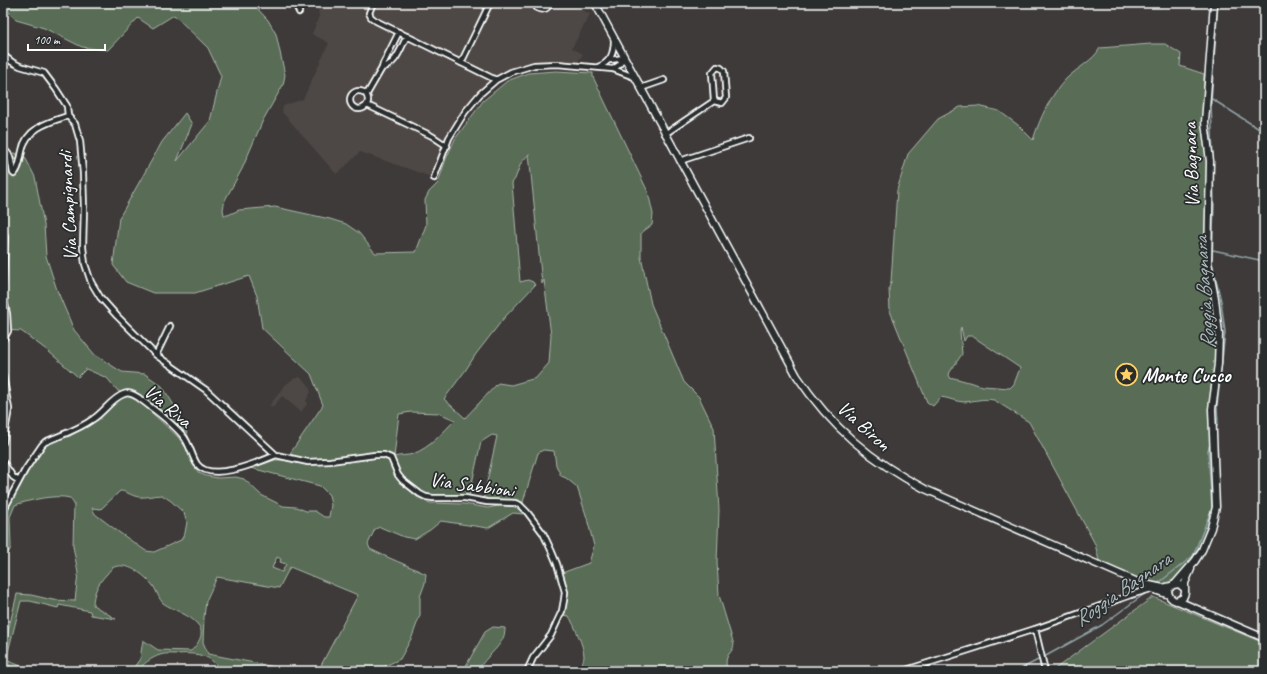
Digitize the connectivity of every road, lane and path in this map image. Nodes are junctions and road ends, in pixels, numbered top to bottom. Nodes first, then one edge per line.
1 (295, 3) edge
2 (373, 3) edge
3 (490, 3) edge
4 (534, 3) edge
5 (550, 3) edge
6 (595, 3) edge
7 (1214, 3) edge
8 (299, 12) dead end
9 (399, 32) junction
10 (407, 36) junction
11 (614, 38) junction
12 (3, 55) edge
13 (624, 58) junction
14 (610, 60) junction
15 (461, 62) junction
16 (598, 67) junction
17 (382, 68) junction
18 (613, 69) junction
19 (634, 77) junction
20 (496, 80) junction
21 (664, 80) dead end
22 (641, 88) junction
23 (367, 94) junction
24 (714, 101) junction
25 (367, 105) junction
26 (68, 116) junction
27 (665, 134) junction
28 (749, 138) dead end
29 (446, 146) junction
30 (3, 150) edge
31 (680, 162) junction
32 (434, 178) dead end
33 (3, 229) edge
34 (3, 283) edge
35 (3, 295) edge
36 (170, 326) dead end
37 (3, 340) edge
38 (156, 355) junction
39 (3, 375) edge
40 (3, 442) edge
41 (276, 455) junction
42 (3, 462) edge
43 (19, 481) junction
44 (3, 511) edge
45 (1194, 561) junction
46 (1142, 584) junction
47 (1173, 585) junction
48 (1151, 589) junction
49 (1185, 591) junction
50 (1134, 594) junction
51 (1169, 595) junction
52 (1178, 600) junction
53 (1199, 609) junction
54 (1035, 629) junction
55 (1264, 638) edge
56 (527, 671) edge
57 (903, 671) edge
58 (1046, 671) edge

1 - 8 street
2 - 9 street
3 - 15 street
4 - 5 street
6 - 11 street, Via Biron
7 - 45 street, Via Bagnara
9 - 10 street
9 - 17 street
10 - 15 street
10 - 17 street
11 - 13 street, Via Biron
11 - 14 street
12 - 26 street, Via Campignardi
13 - 14 street
13 - 18 street
13 - 19 street, Via Biron
14 - 16 street
15 - 20 street
16 - 18 street
16 - 20 street
17 - 23 street
18 - 19 street
19 - 22 street, Via Biron
20 - 29 street
21 - 22 street
22 - 27 street, Via Biron
23 - 25 street
23 - 25 street
24 - 24 street
24 - 27 street
25 - 29 street
26 - 30 street
26 - 38 street, Via Campignardi
27 - 31 street, Via Biron
28 - 31 street
29 - 32 street
31 - 46 street, Via Biron
33 - 34 street
35 - 37 street
36 - 38 street
38 - 41 street, Via Campignardi
39 - 40 street
41 - 43 street, Via Riva
41 - 56 street, Via Sabbioni
42 - 43 street
43 - 44 street, Via Riva
45 - 47 street, Via Bagnara
45 - 49 street, Via Bagnara
46 - 47 street, Via Biron
46 - 48 street, Via Biron
46 - 50 street
47 - 49 street
47 - 51 street
48 - 50 street
48 - 51 street, Via Biron
49 - 52 street
49 - 53 street
50 - 54 street
51 - 52 street
52 - 53 street
53 - 55 street
54 - 57 street
54 - 58 street

